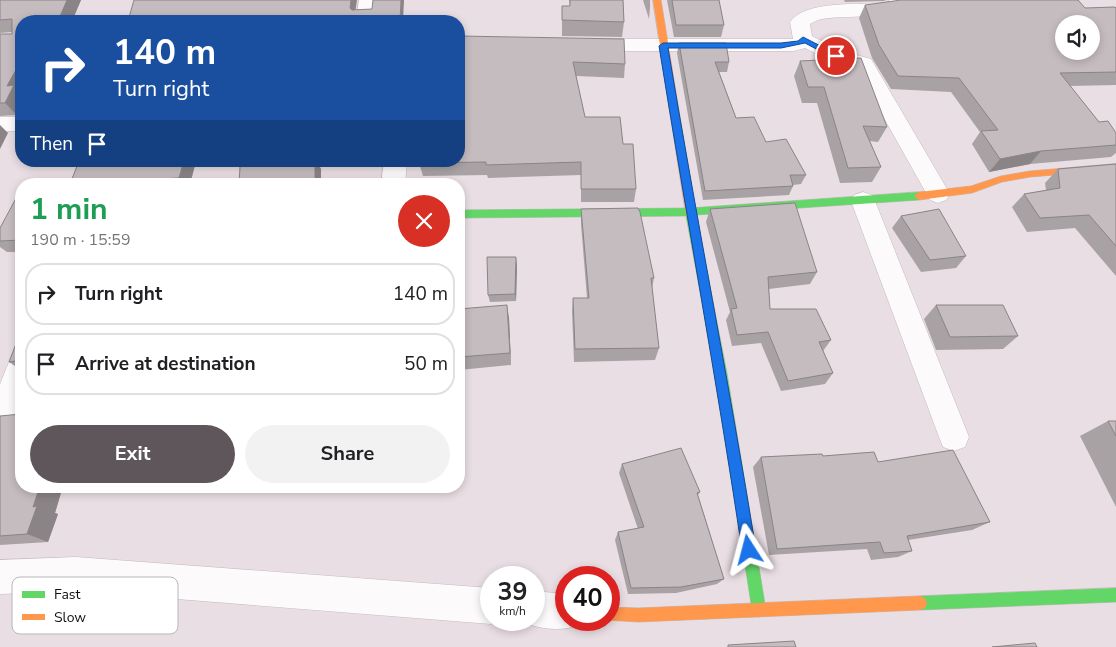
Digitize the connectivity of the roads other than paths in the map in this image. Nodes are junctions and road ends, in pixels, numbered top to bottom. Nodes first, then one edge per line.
1 (657, 0) edge
2 (902, 0) edge
3 (368, 1) edge
4 (366, 15) edge
5 (803, 39) junction
6 (568, 44) edge
7 (663, 46) junction
8 (0, 124) edge
9 (15, 124) edge
10 (1116, 167) edge
11 (938, 194) junction
12 (863, 201) junction
13 (690, 212) junction
14 (465, 214) edge
15 (15, 383) edge
16 (0, 424) edge
17 (954, 437) dead end
18 (0, 577) edge
19 (115, 577) edge
20 (178, 582) edge
21 (1116, 595) edge
22 (480, 605) edge
23 (759, 610) junction
24 (620, 614) edge

1 - 7 street
2 - 5 street
3 - 4 street
5 - 7 street
5 - 11 street
6 - 7 street
7 - 13 street
8 - 9 street
10 - 11 street
11 - 12 street
12 - 13 street
12 - 17 street
13 - 14 street
13 - 23 street
15 - 16 street
18 - 19 street
20 - 22 street
21 - 23 street
23 - 24 street

